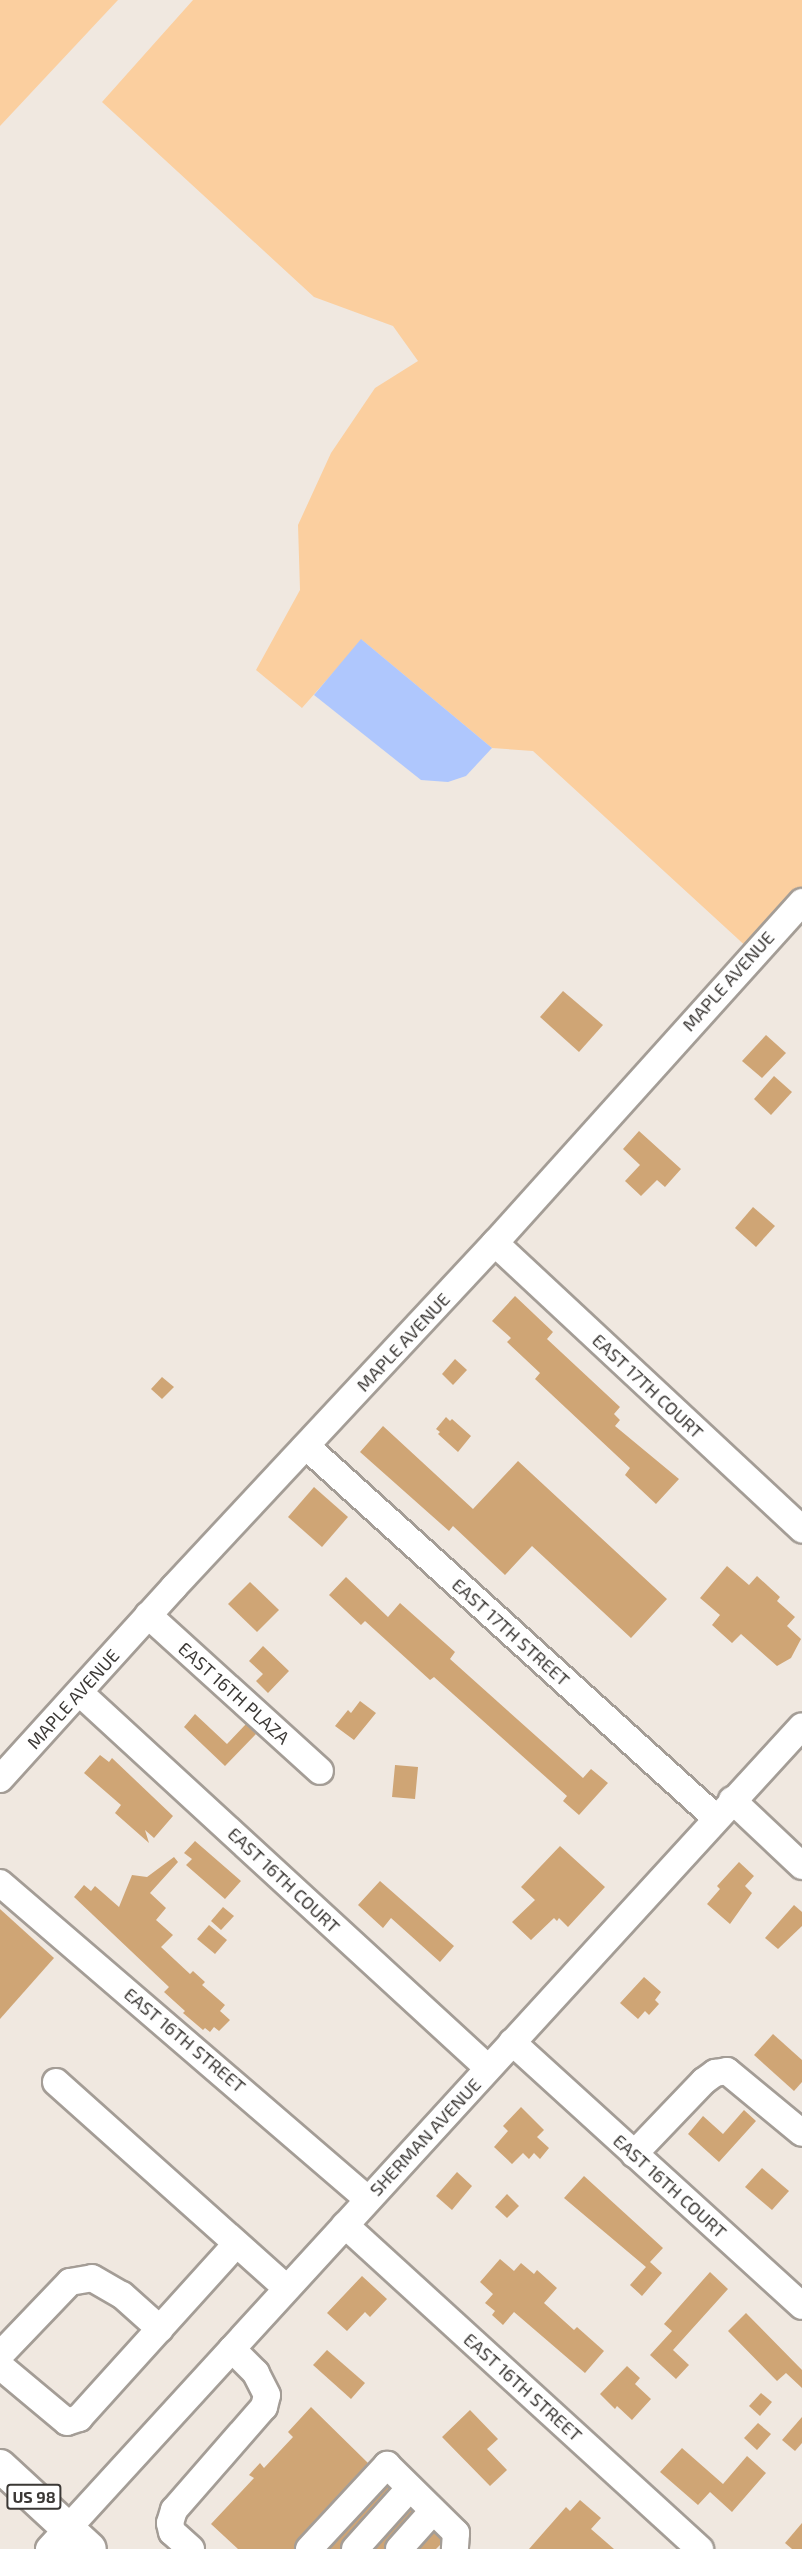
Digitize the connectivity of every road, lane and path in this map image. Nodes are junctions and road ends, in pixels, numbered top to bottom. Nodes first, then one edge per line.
1 (802, 902) edge
2 (495, 1242) junction
3 (306, 1446) junction
4 (802, 1529) edge
5 (148, 1615) junction
6 (80, 1693) junction
7 (802, 1726) edge
8 (320, 1771) dead end
9 (0, 1779) edge
10 (724, 1809) junction
11 (802, 1866) edge
12 (0, 1883) edge
13 (512, 2042) junction
14 (488, 2068) junction
15 (56, 2082) dead end
16 (802, 2133) edge
17 (634, 2154) junction
18 (368, 2199) junction
19 (345, 2225) junction
20 (236, 2244) junction
21 (286, 2288) junction
22 (802, 2306) edge
23 (160, 2329) junction
24 (232, 2349) junction
25 (0, 2355) edge
26 (0, 2366) edge
27 (0, 2466) edge
28 (410, 2488) junction
29 (433, 2511) junction
30 (69, 2542) edge
31 (190, 2549) edge
32 (309, 2549) edge
33 (355, 2549) edge
34 (399, 2549) edge
35 (455, 2549) edge
36 (700, 2549) edge

1 - 2 street, MAPLE AVENUE
2 - 3 street, MAPLE AVENUE
2 - 4 street, EAST 17TH COURT
3 - 5 street, MAPLE AVENUE
3 - 10 street, EAST 17TH STREET
5 - 6 street, MAPLE AVENUE
5 - 8 street, EAST 16TH PLAZA
6 - 9 street, MAPLE AVENUE
6 - 14 street, EAST 16TH COURT
7 - 10 street, SHERMAN AVENUE
10 - 11 street, EAST 17TH STREET
10 - 13 street, SHERMAN AVENUE
12 - 18 street, EAST 16TH STREET
13 - 14 street, SHERMAN AVENUE
13 - 17 street, EAST 16TH COURT
14 - 18 street, SHERMAN AVENUE
15 - 20 street
16 - 17 street
17 - 22 street, EAST 16TH COURT
18 - 19 street, SHERMAN AVENUE
19 - 21 street, SHERMAN AVENUE
19 - 36 street, EAST 16TH STREET
20 - 21 street
20 - 23 street
21 - 24 street, SHERMAN AVENUE
23 - 25 street
23 - 26 street
24 - 30 street, SHERMAN AVENUE
24 - 31 street
27 - 30 main road, US 98
28 - 29 street
28 - 32 street
28 - 33 street
29 - 34 street
29 - 35 street

